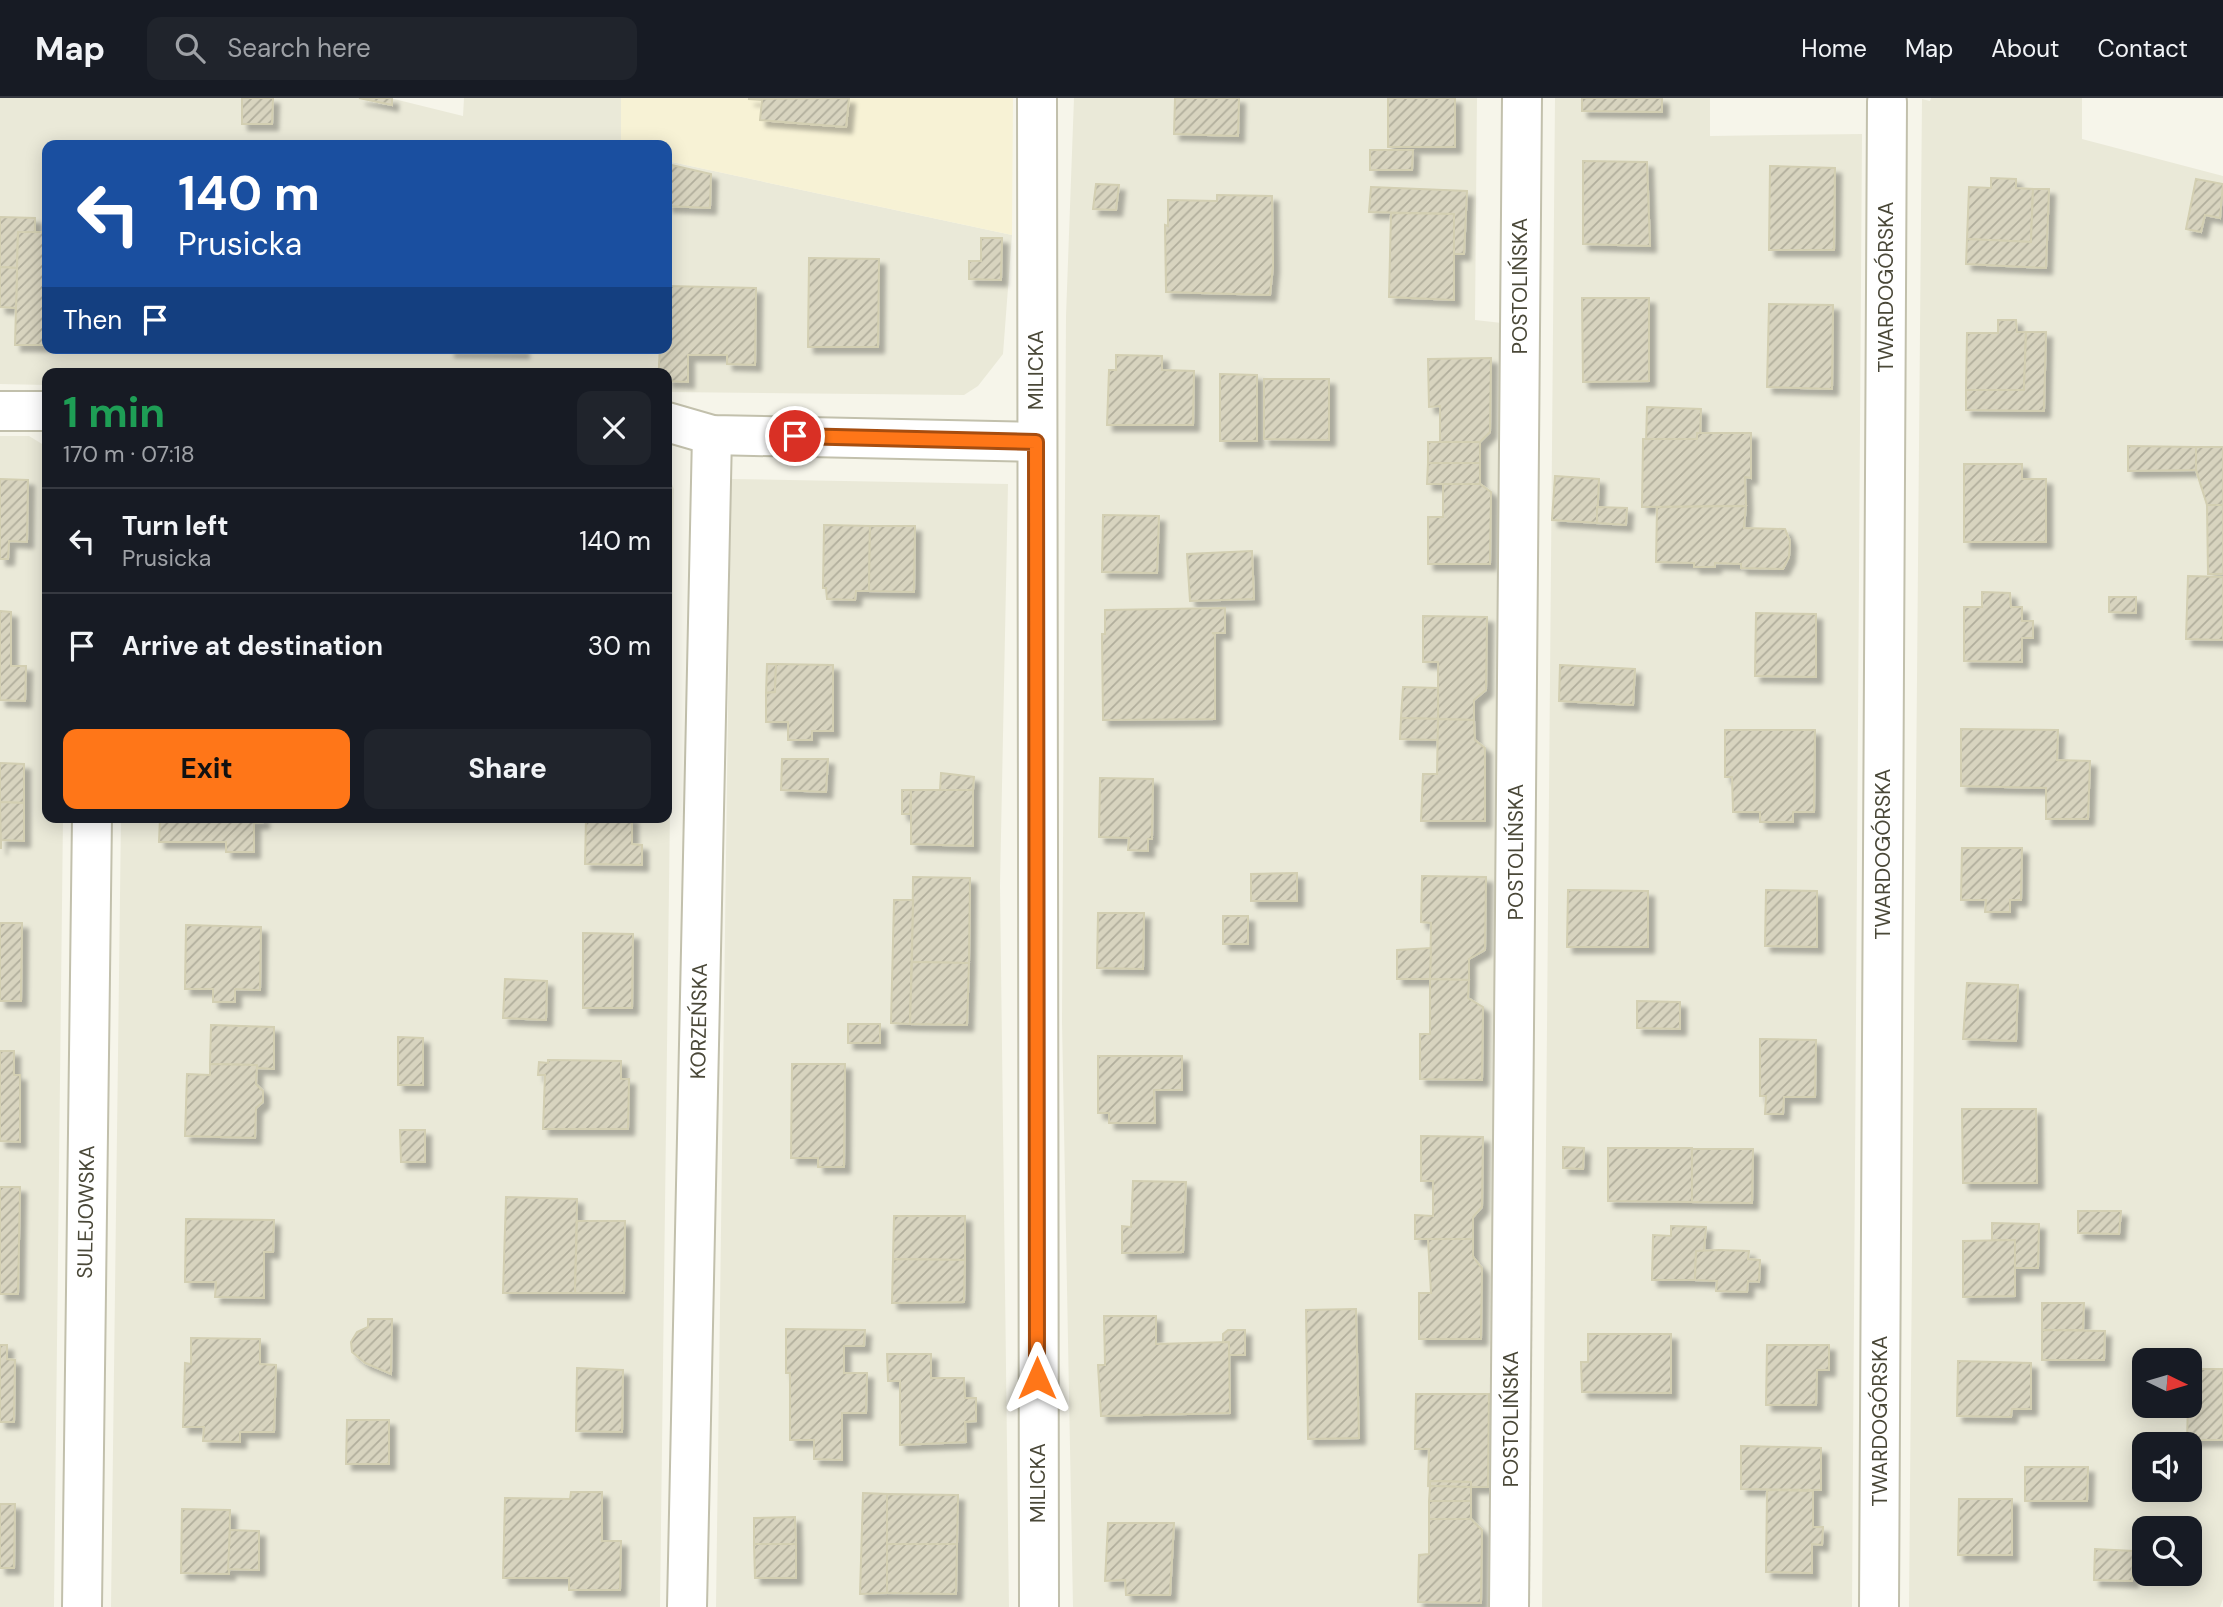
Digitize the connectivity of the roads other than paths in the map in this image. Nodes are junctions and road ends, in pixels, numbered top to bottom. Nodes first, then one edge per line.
1 (1037, 98) edge
2 (1522, 98) edge
3 (1887, 102) dead end
4 (0, 411) edge
5 (42, 411) edge
6 (672, 423) edge
7 (712, 435) junction
8 (1036, 442) junction
9 (92, 823) edge
10 (82, 1607) edge
11 (687, 1607) edge
12 (1039, 1607) edge
13 (1509, 1607) edge
14 (1879, 1607) edge

1 - 8 street, MILICKA
2 - 13 street, POSTOLIŃSKA
3 - 14 street, TWARDOGÓRSKA
4 - 5 street
6 - 7 street
7 - 8 street
7 - 11 street, KORZEŃSKA
8 - 12 street, MILICKA
9 - 10 street, SULEJOWSKA

